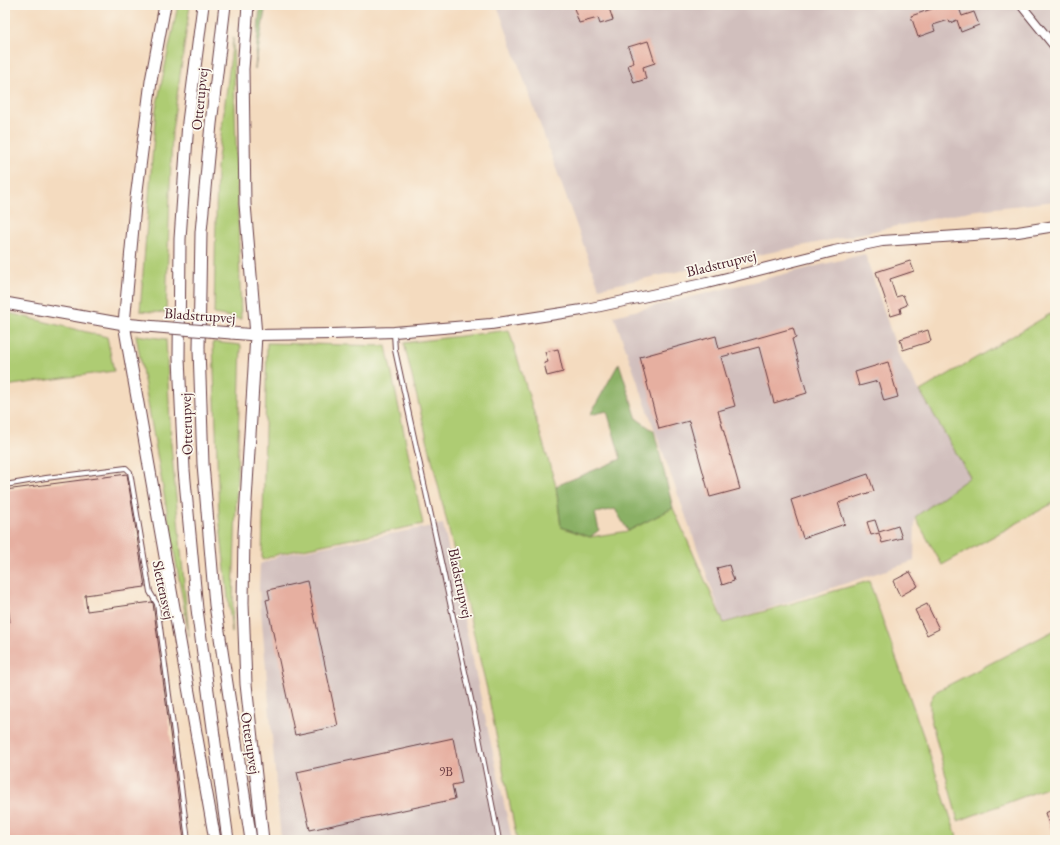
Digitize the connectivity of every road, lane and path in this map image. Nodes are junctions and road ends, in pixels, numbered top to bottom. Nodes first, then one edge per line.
1 (165, 5) edge
2 (203, 5) edge
3 (225, 5) edge
4 (248, 5) edge
5 (1021, 5) edge
6 (1055, 47) edge
7 (1055, 226) edge
8 (5, 303) edge
9 (124, 324) junction
10 (394, 332) junction
11 (256, 335) junction
12 (5, 485) edge
13 (188, 840) edge
14 (215, 840) edge
15 (228, 840) edge
16 (251, 840) edge
17 (263, 840) edge
18 (499, 840) edge

1 - 9 main road
2 - 15 main road, Otterupvej
3 - 16 main road, Otterupvej
4 - 11 main road
5 - 6 street
7 - 10 street, Bladstrupvej
8 - 9 main road, Bladstrupvej
9 - 11 main road, Bladstrupvej, bridge
9 - 14 main road
10 - 11 street, Bladstrupvej
10 - 18 lane, Bladstrupvej
11 - 17 main road
12 - 13 lane, Slettensvej

